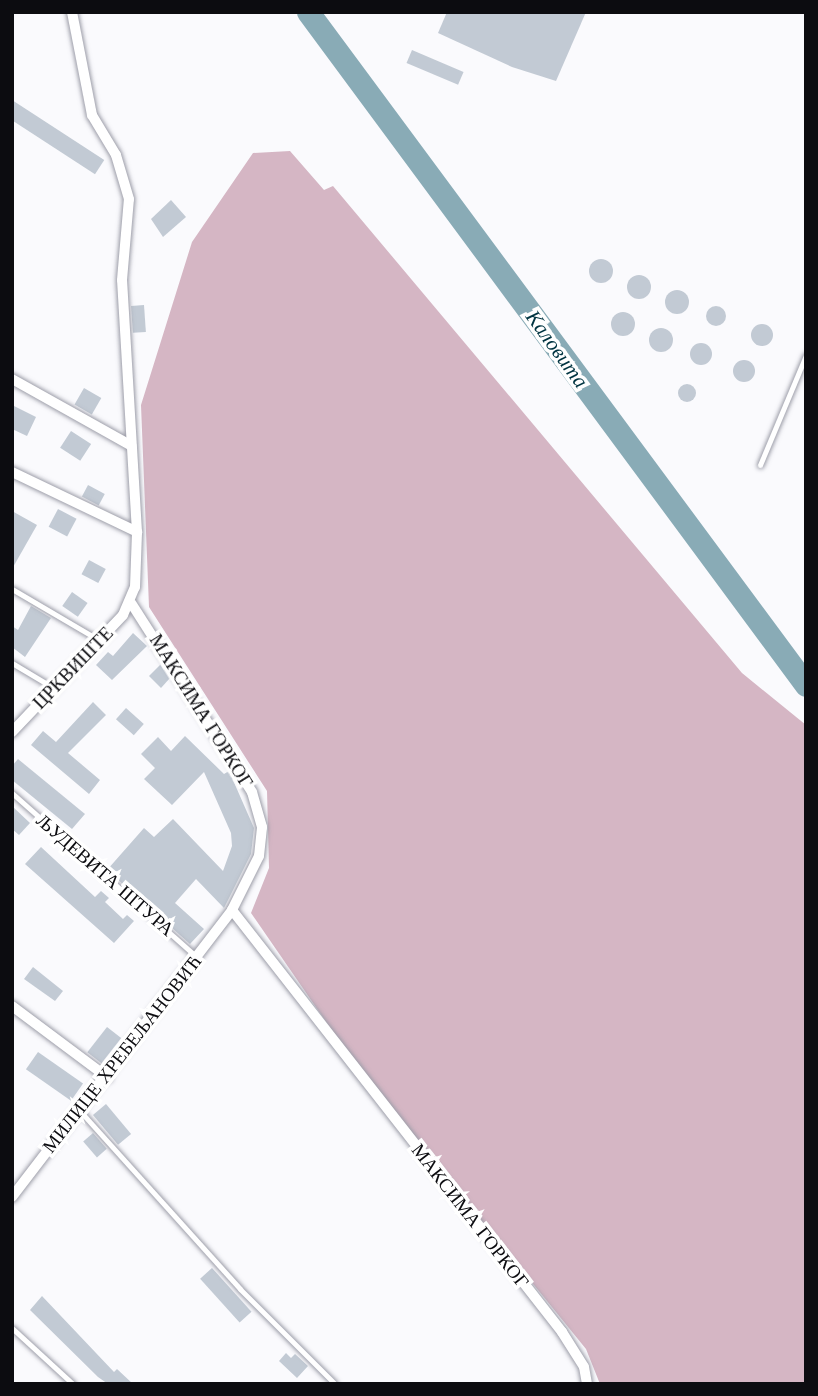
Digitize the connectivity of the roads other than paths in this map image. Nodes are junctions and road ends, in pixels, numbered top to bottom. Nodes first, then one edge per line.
1 (72, 12) edge
2 (806, 355) edge
3 (12, 379) edge
4 (132, 446) junction
5 (760, 465) dead end
6 (12, 472) edge
7 (136, 532) junction
8 (12, 589) edge
9 (131, 603) junction
10 (99, 640) junction
11 (12, 663) edge
12 (54, 688) junction
13 (12, 732) edge
14 (12, 793) edge
15 (232, 910) junction
16 (197, 957) junction
17 (12, 1006) edge
18 (107, 1077) junction
19 (80, 1111) junction
20 (12, 1197) edge
21 (12, 1328) edge
22 (74, 1384) edge
23 (335, 1384) edge
24 (587, 1384) edge

1 - 4 street
2 - 5 lane
3 - 4 street
4 - 7 street
6 - 7 street
7 - 9 street
8 - 10 lane
9 - 10 street, ЦРКВИШТЕ
9 - 15 street, МАКСИМА ГОРКОГ
10 - 12 street, ЦРКВИШТЕ
11 - 12 lane
12 - 13 street, ЦРКВИШТЕ
14 - 16 lane, ЉУДЕВИТА ШТУРА
15 - 16 street, МИЛИЦЕ ХРЕБЕЉАНОВИЋ
15 - 24 street, МАКСИМА ГОРКОГ
16 - 18 street, МИЛИЦЕ ХРЕБЕЉАНОВИЋ
17 - 18 street
18 - 19 street, МИЛИЦЕ ХРЕБЕЉАНОВИЋ
19 - 20 street, МИЛИЦЕ ХРЕБЕЉАНОВИЋ
19 - 23 lane
21 - 22 lane

